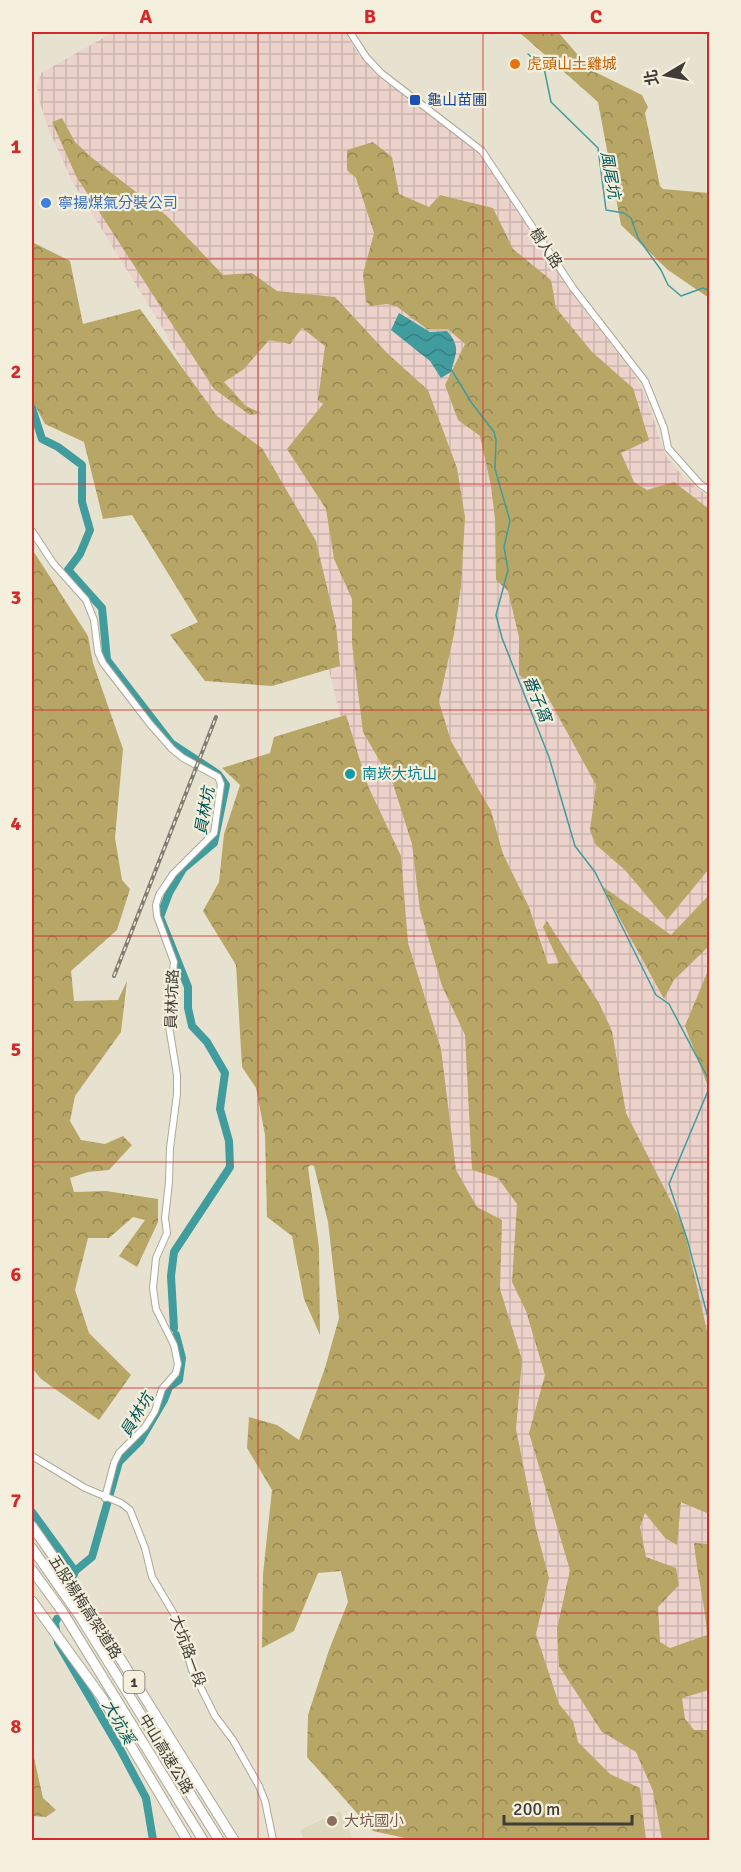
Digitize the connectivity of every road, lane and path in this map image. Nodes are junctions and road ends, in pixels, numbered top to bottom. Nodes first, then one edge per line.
1 (350, 32) edge
2 (710, 491) edge
3 (32, 531) edge
4 (32, 1456) edge
5 (108, 1499) junction
6 (32, 1526) edge
7 (32, 1548) edge
8 (32, 1570) edge
9 (32, 1601) edge
10 (187, 1840) edge
11 (203, 1840) edge
12 (219, 1840) edge
13 (234, 1840) edge
14 (273, 1840) edge

1 - 2 street, 樹人路
3 - 5 street, 員林坑路
4 - 5 street, 大坑路一段
5 - 14 street, 大坑路一段
6 - 13 highway, 五股楊梅高架道路 / 1
7 - 12 highway, 中山高速公路 / 1
8 - 11 highway, 中山高速公路 / 1
9 - 10 highway, 1

